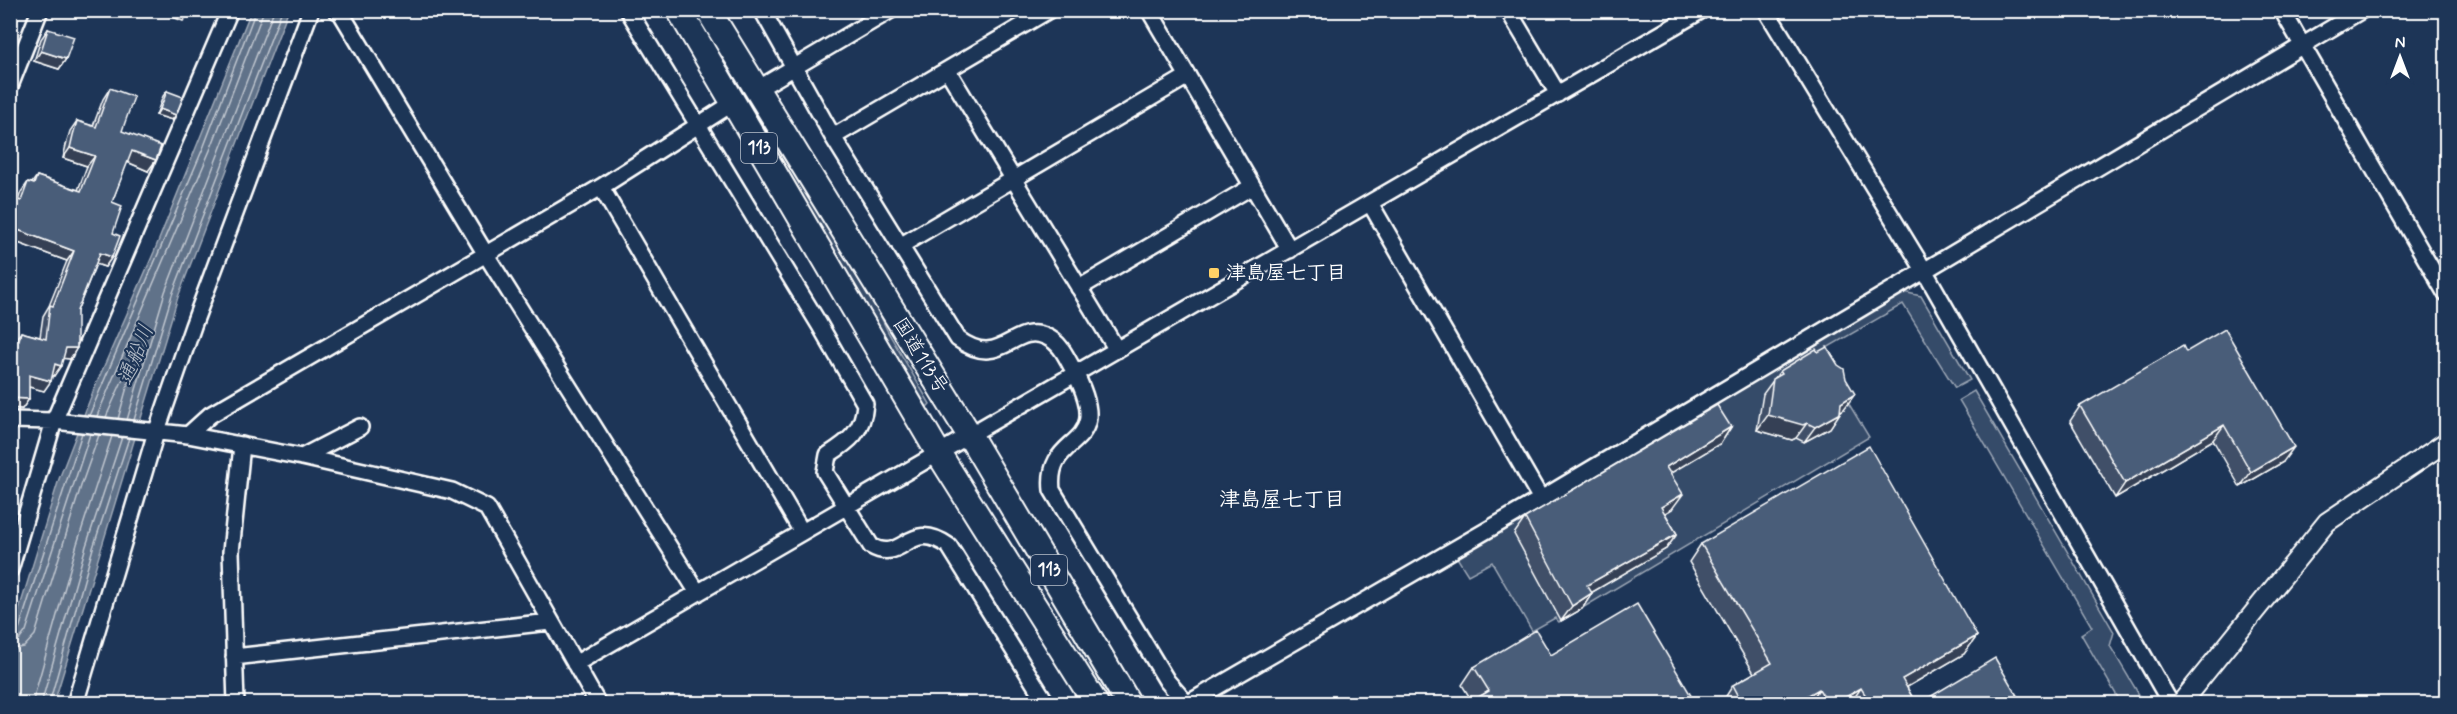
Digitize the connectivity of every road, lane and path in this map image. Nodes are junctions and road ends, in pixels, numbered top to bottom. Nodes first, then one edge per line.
1 (40, 10) edge
2 (230, 10) edge
3 (311, 10) edge
4 (336, 10) edge
5 (628, 10) edge
6 (679, 10) edge
7 (708, 10) edge
8 (762, 10) edge
9 (891, 10) edge
10 (1049, 10) edge
11 (1149, 10) edge
12 (1508, 10) edge
13 (1702, 10) edge
14 (1766, 10) edge
15 (2282, 10) edge
16 (2362, 10) edge
17 (2303, 46) junction
18 (792, 68) junction
19 (948, 71) junction
20 (1188, 76) junction
21 (10, 86) edge
22 (756, 90) junction
23 (1558, 94) junction
24 (733, 103) junction
25 (699, 123) junction
26 (833, 137) junction
27 (1014, 178) junction
28 (601, 187) junction
29 (1251, 187) junction
30 (1370, 204) junction
31 (900, 246) junction
32 (1290, 250) junction
33 (485, 253) junction
34 (1924, 270) junction
35 (1079, 288) junction
36 (2446, 294) edge
37 (1117, 350) junction
38 (1076, 374) junction
39 (10, 420) edge
40 (54, 421) junction
41 (360, 427) dead end
42 (158, 431) junction
43 (188, 435) junction
44 (970, 436) junction
45 (2446, 442) edge
46 (242, 445) junction
47 (939, 454) junction
48 (302, 457) junction
49 (1541, 499) junction
50 (847, 508) junction
51 (802, 532) junction
52 (10, 570) edge
53 (698, 593) junction
54 (550, 622) junction
55 (234, 657) junction
56 (574, 664) junction
57 (75, 704) edge
58 (236, 704) edge
59 (598, 704) edge
60 (1047, 704) edge
61 (1096, 704) edge
62 (1129, 704) edge
63 (1187, 704) edge
64 (2171, 704) edge
65 (2180, 704) edge

1 - 21 street
2 - 40 street
3 - 42 street
4 - 33 street
5 - 25 street
6 - 24 highway, 国道113号 / 113
7 - 22 highway, 国道113号 / 113
8 - 18 street
9 - 18 street
10 - 19 street
11 - 20 street
12 - 23 street
13 - 23 street
14 - 34 street
15 - 17 street
16 - 17 street
17 - 34 street
17 - 36 street
18 - 22 street
18 - 26 street
19 - 26 street
19 - 27 street
20 - 27 street
20 - 29 street
22 - 44 highway, 国道113号 / 113
23 - 30 street
24 - 25 street
24 - 47 highway, 国道113号 / 113
25 - 28 street
25 - 50 street
26 - 31 street
27 - 31 street
27 - 35 street
28 - 33 street
28 - 51 street
29 - 32 street
29 - 35 street
30 - 32 street
30 - 49 street
31 - 38 street
32 - 37 street
33 - 43 street
33 - 53 street
34 - 49 street
34 - 64 street
35 - 37 street
37 - 38 street
38 - 44 street
38 - 63 street
39 - 40 street
40 - 42 street
40 - 52 street
41 - 48 street
42 - 43 street
42 - 57 street
43 - 46 street
44 - 47 street
44 - 62 highway, 国道113号 / 113
45 - 65 street
46 - 48 street
46 - 55 street
47 - 50 street
47 - 61 highway, 国道113号 / 113
48 - 54 street
49 - 63 street
50 - 51 street
50 - 60 street
51 - 53 street
53 - 56 street
54 - 55 street
54 - 56 street
55 - 58 street
56 - 59 street

